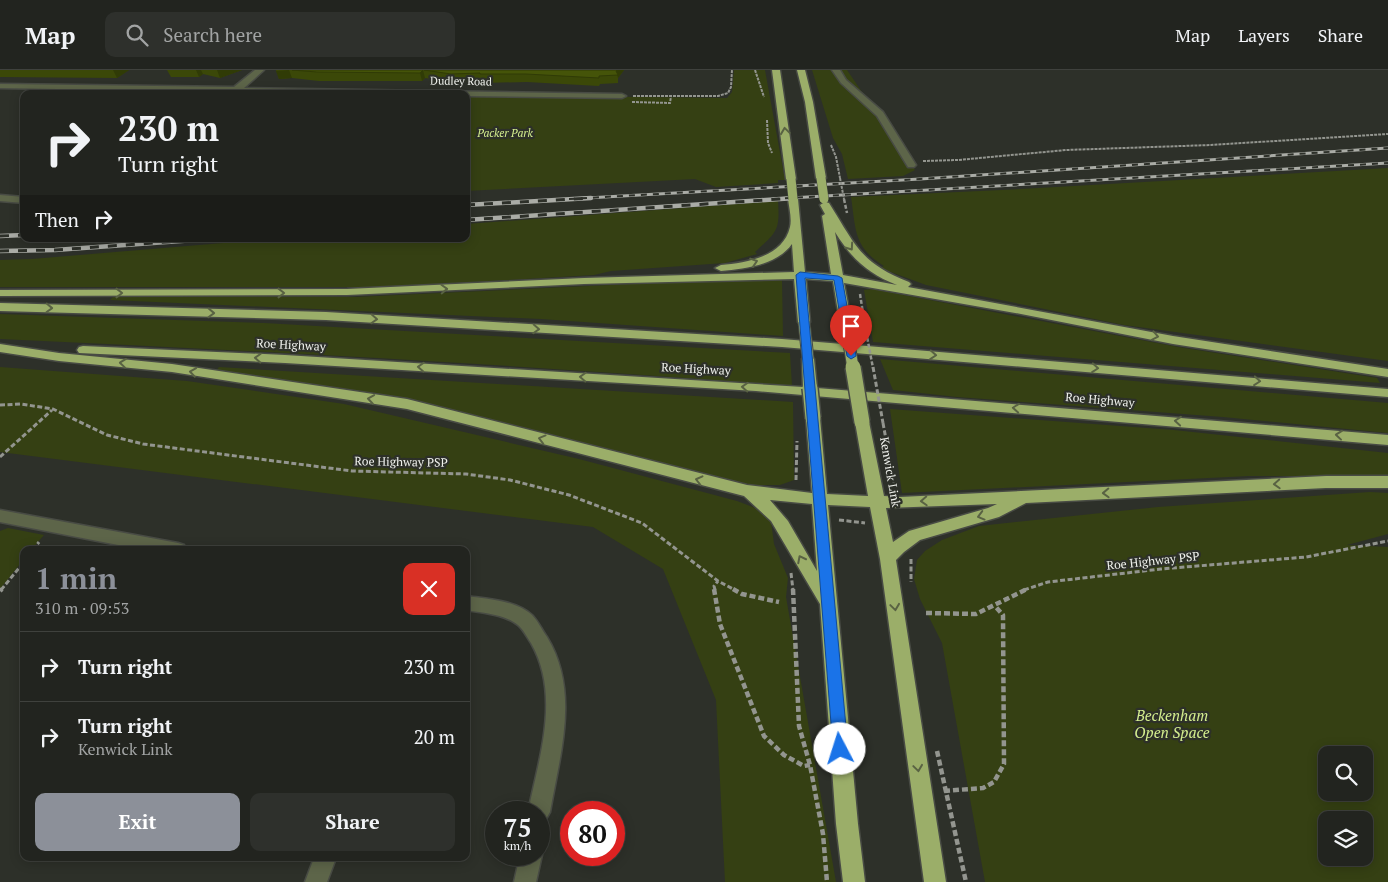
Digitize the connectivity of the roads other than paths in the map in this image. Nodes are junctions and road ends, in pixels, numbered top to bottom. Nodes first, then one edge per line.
1 (260, 70) edge
2 (776, 70) edge
3 (801, 70) edge
4 (836, 70) edge
5 (0, 86) edge
6 (237, 89) junction
7 (244, 90) edge
8 (470, 94) edge
9 (622, 96) road end
10 (909, 163) road end
11 (0, 198) edge
12 (20, 200) edge
13 (825, 202) junction
14 (796, 226) junction
15 (800, 275) junction
16 (838, 278) junction
17 (584, 281) junction
18 (0, 293) edge
19 (0, 307) edge
20 (1021, 310) junction
21 (0, 348) edge
22 (1388, 373) edge
23 (1388, 393) edge
24 (1388, 440) edge
25 (1388, 482) edge
26 (747, 491) junction
27 (1026, 496) junction
28 (818, 499) junction
29 (876, 502) junction
30 (0, 516) edge
31 (153, 546) edge
32 (888, 559) junction
33 (827, 600) junction
34 (470, 604) edge
35 (540, 801) edge
36 (324, 861) edge
37 (528, 866) edge
38 (316, 882) edge
39 (526, 882) edge
40 (854, 882) edge
41 (935, 882) edge

1 - 6 street
14 -> 2 highway, bridge
3 - 13 highway, Kenwick Link, bridge
4 - 10 street
5 - 6 street, Dudley Road
6 - 7 street, Dudley Road
8 - 9 street, Dudley Road
11 - 12 street
13 - 16 highway, Kenwick Link
13 -> 20 highway
14 - 15 highway
17 -> 14 highway
15 - 16 highway
15 - 17 highway
15 - 28 highway, bridge
16 - 20 highway
16 - 29 highway, Kenwick Link, bridge
18 -> 17 highway
19 -> 23 highway
20 -> 22 highway
24 -> 21 highway, Roe Highway
26 -> 21 highway
25 -> 27 highway
26 - 28 highway
33 -> 26 highway
27 -> 29 highway
27 -> 32 highway
28 - 29 highway
28 - 33 highway
29 - 32 highway, Kenwick Link
30 - 31 street
32 -> 41 highway, Kenwick Link
33 - 40 highway
34 - 35 street
36 - 38 street
37 - 39 street

